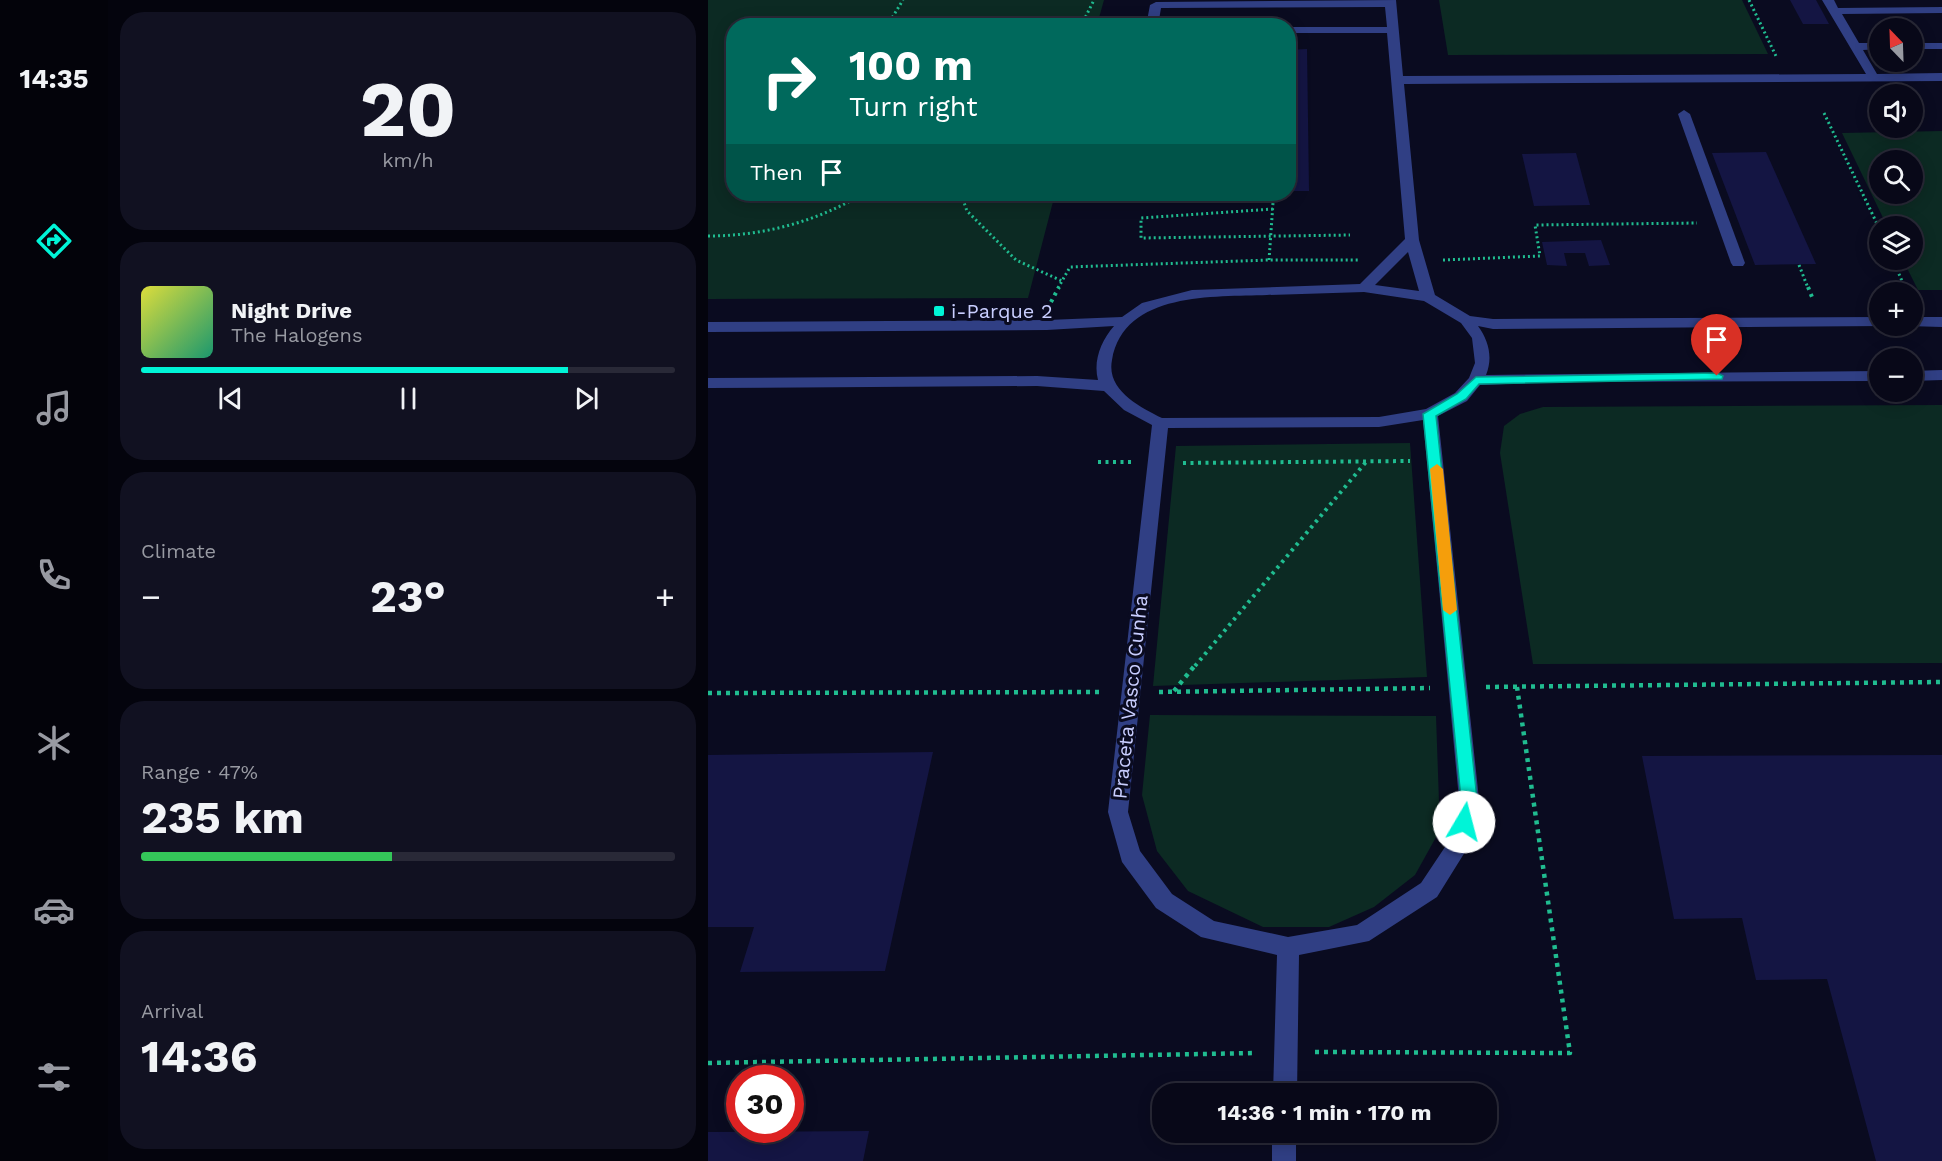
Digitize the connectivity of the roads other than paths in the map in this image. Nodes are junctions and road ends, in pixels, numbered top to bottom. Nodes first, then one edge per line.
1 (1828, 0) edge
2 (1390, 2) edge
3 (1942, 10) edge
4 (1835, 11) junction
5 (1154, 18) edge
6 (1296, 30) edge
7 (1392, 30) junction
8 (1942, 45) edge
9 (1856, 46) junction
10 (1869, 46) edge
11 (1923, 46) edge
12 (1942, 77) edge
13 (1874, 78) junction
14 (1398, 80) junction
15 (1684, 114) dead end
16 (1412, 240) junction
17 (1738, 263) dead end
18 (1364, 288) junction
19 (1428, 297) junction
20 (1466, 320) junction
21 (1125, 321) junction
22 (1869, 322) edge
23 (1923, 322) edge
24 (1942, 322) edge
25 (708, 327) edge
26 (1942, 375) edge
27 (1869, 376) edge
28 (1923, 376) edge
29 (1476, 380) junction
30 (708, 383) edge
31 (1109, 386) junction
32 (1430, 414) junction
33 (1160, 423) junction
34 (1288, 947) junction
35 (1285, 1083) edge
36 (1284, 1143) edge
37 (1284, 1161) edge

1 - 4 street
2 - 5 street
2 - 7 street
3 - 4 street
4 - 9 street
6 - 7 street
7 - 14 street
8 - 11 street
9 - 10 street
9 - 13 street
12 - 13 street
13 - 14 street
14 - 16 street
15 - 17 street
16 - 18 street
16 - 19 street
18 - 19 street
18 - 21 street
19 - 20 street
20 - 22 street
20 - 29 street
21 - 25 street
21 - 31 street
23 - 24 street
26 - 28 street
27 - 29 street
29 - 32 street
30 - 31 street
31 - 33 street
32 - 33 street
32 - 34 street, Praceta Vasco Cunha
33 - 34 street, Praceta Vasco Cunha
34 - 35 street
36 - 37 street

